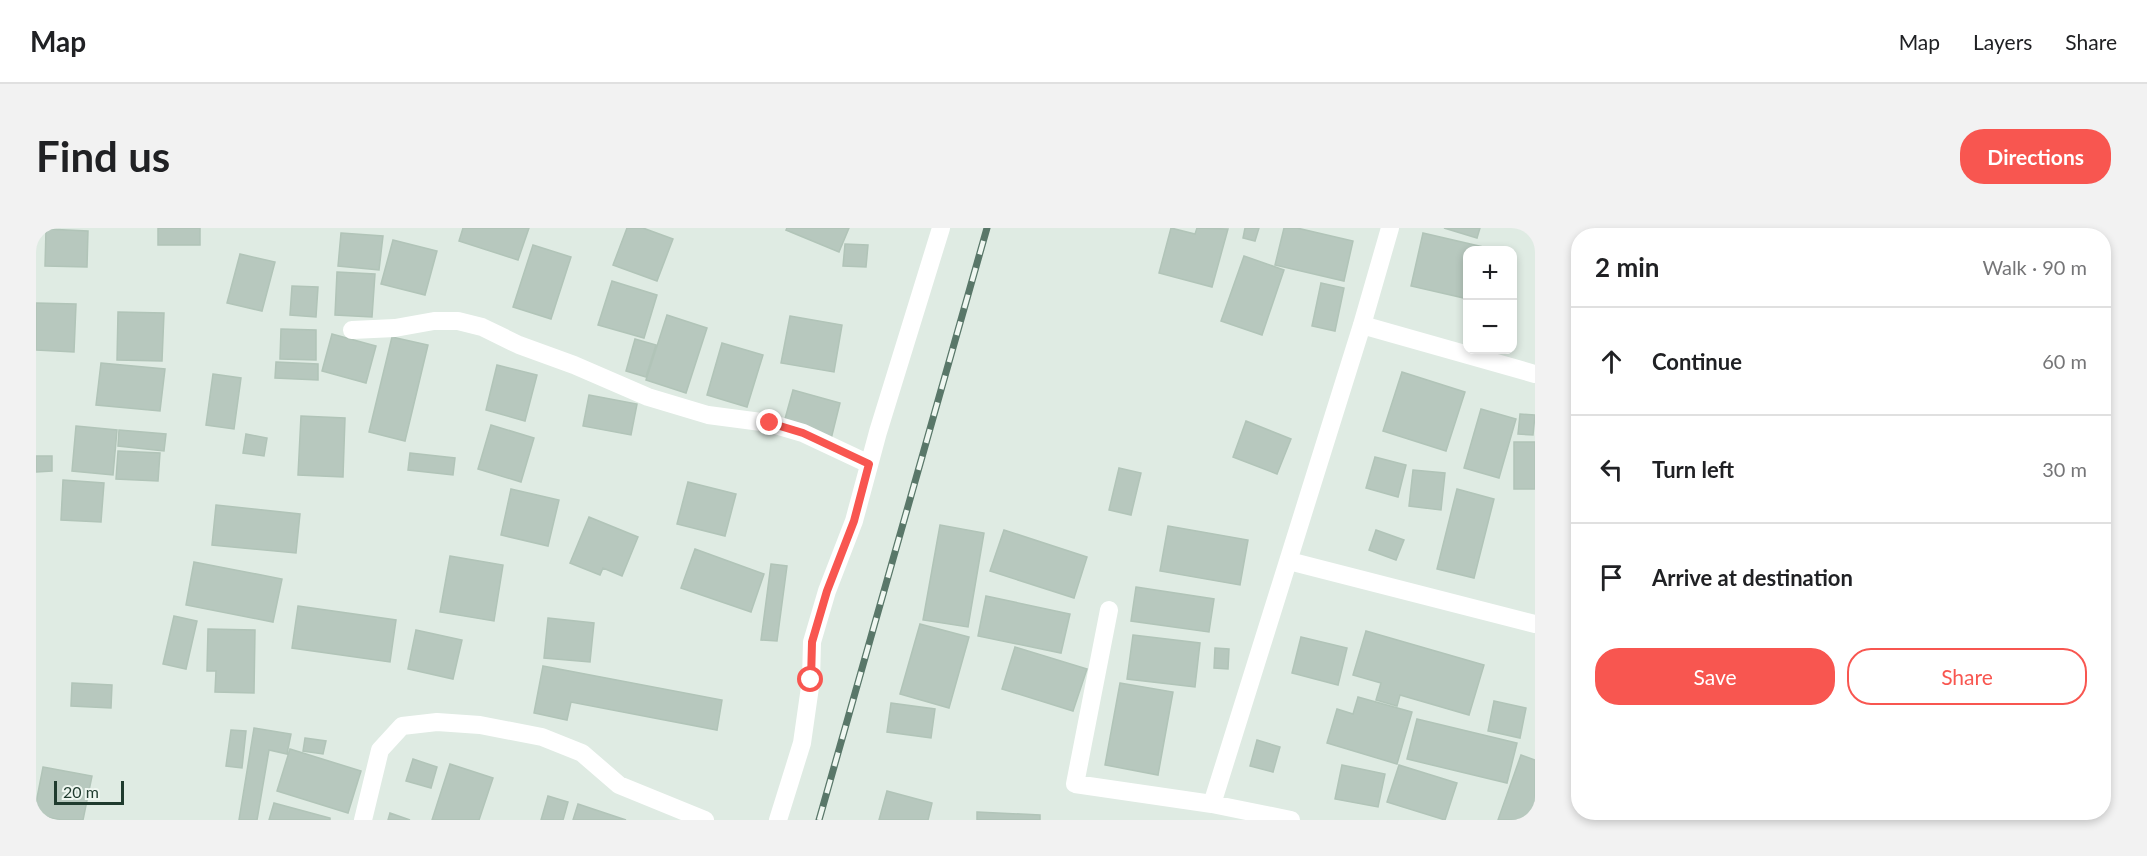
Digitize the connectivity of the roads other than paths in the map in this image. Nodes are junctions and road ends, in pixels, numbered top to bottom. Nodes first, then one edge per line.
1 (940, 228) edge
2 (1390, 228) edge
3 (1362, 325) junction
4 (352, 330) dead end
5 (1535, 374) edge
6 (869, 464) junction
7 (1288, 561) junction
8 (1109, 610) dead end
9 (1535, 624) edge
10 (1212, 804) junction
11 (363, 820) edge
12 (705, 820) edge
13 (778, 820) edge
14 (1291, 820) edge

1 - 6 street
2 - 3 street
3 - 5 street
3 - 7 street
4 - 6 street
6 - 13 street
7 - 9 street
7 - 10 street
8 - 10 street
10 - 14 street
11 - 12 street

